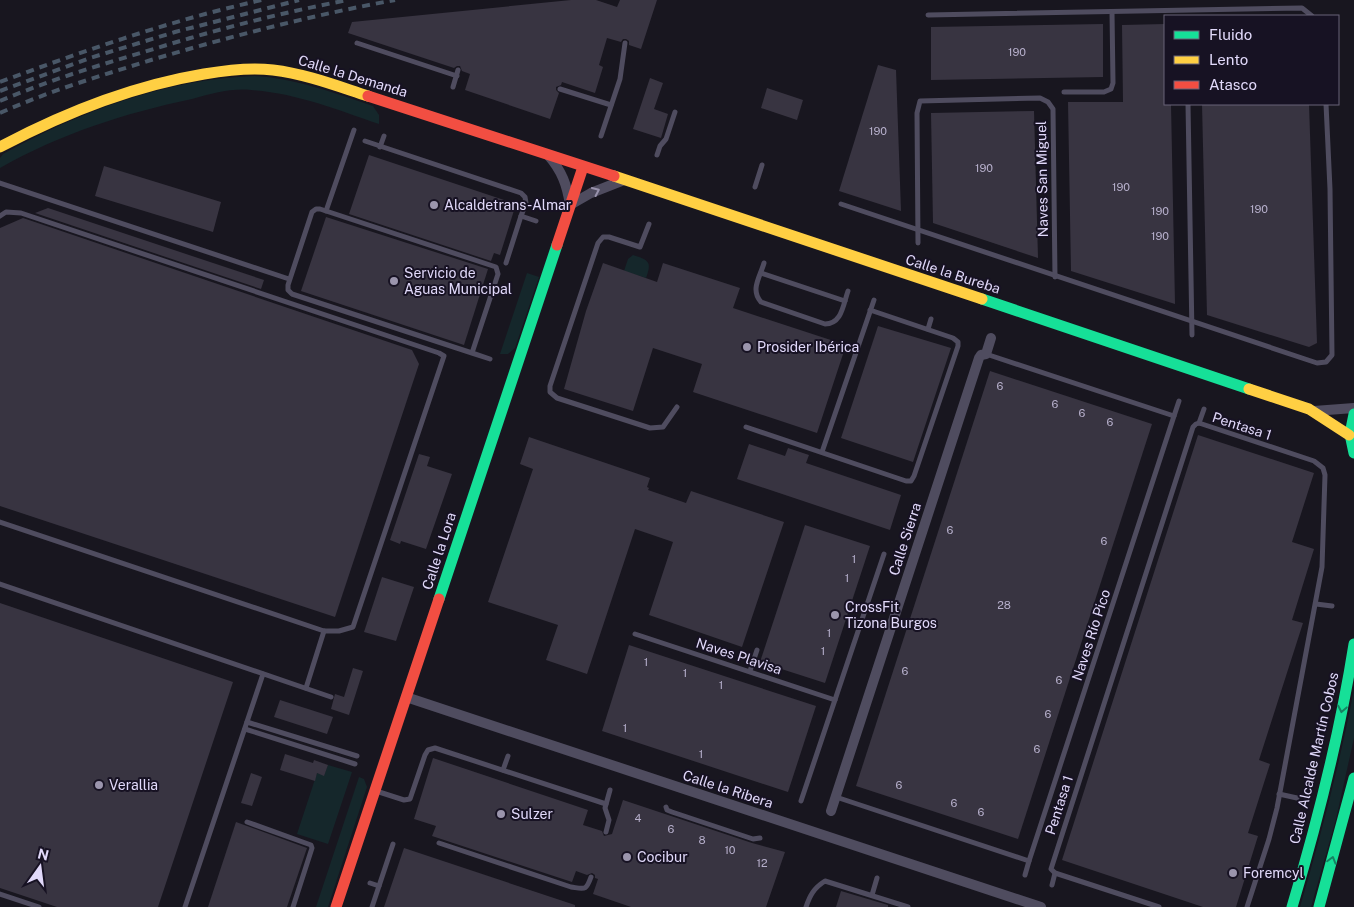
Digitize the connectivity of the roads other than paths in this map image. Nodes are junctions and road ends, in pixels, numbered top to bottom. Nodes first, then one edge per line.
1 (1112, 12) junction
2 (1187, 14) edge
3 (928, 15) dead end
4 (1311, 15) edge
5 (357, 43) dead end
6 (625, 43) dead end
7 (453, 87) dead end
8 (560, 89) dead end
9 (1064, 92) dead end
10 (611, 105) junction
11 (1188, 105) edge
12 (1326, 105) edge
13 (675, 112) dead end
14 (354, 130) dead end
15 (384, 136) dead end
16 (601, 136) dead end
17 (365, 141) dead end
18 (0, 147) edge
19 (380, 147) junction
20 (548, 155) junction
21 (657, 155) dead end
22 (583, 166) junction
23 (762, 166) dead end
24 (624, 180) junction
25 (0, 183) edge
26 (755, 188) dead end
27 (841, 204) dead end
28 (570, 205) junction
29 (326, 210) junction
30 (0, 216) edge
31 (522, 216) junction
32 (536, 221) dead end
33 (648, 224) dead end
34 (918, 231) junction
35 (918, 243) dead end
36 (506, 263) dead end
37 (764, 263) dead end
38 (761, 273) junction
39 (1055, 277) junction
40 (289, 280) junction
41 (848, 291) dead end
42 (874, 300) dead end
43 (844, 301) junction
44 (870, 310) junction
45 (931, 319) dead end
46 (1192, 323) junction
47 (928, 329) junction
48 (1192, 335) dead end
49 (991, 338) dead end
50 (472, 353) junction
51 (986, 354) junction
52 (490, 359) dead end
53 (1179, 401) dead end
54 (677, 407) dead end
55 (1354, 408) edge
56 (1204, 409) dead end
57 (1314, 411) junction
58 (1354, 414) edge
59 (1174, 416) junction
60 (1200, 423) junction
61 (746, 427) dead end
62 (1349, 435) junction
63 (822, 452) junction
64 (1354, 453) edge
65 (0, 522) edge
66 (884, 554) dead end
67 (0, 584) edge
68 (1316, 604) junction
69 (1332, 606) dead end
70 (324, 631) junction
71 (635, 634) dead end
72 (1354, 644) edge
73 (757, 650) dead end
74 (750, 671) junction
75 (263, 674) junction
76 (306, 688) junction
77 (331, 696) dead end
78 (406, 697) junction
79 (835, 700) junction
80 (247, 722) junction
81 (245, 729) junction
82 (357, 756) dead end
83 (508, 756) dead end
84 (355, 764) dead end
85 (503, 770) junction
86 (1354, 778) edge
87 (610, 790) dead end
88 (375, 791) junction
89 (1279, 794) junction
90 (836, 797) junction
91 (1297, 798) dead end
92 (801, 801) dead end
93 (606, 804) junction
94 (666, 807) dead end
95 (831, 811) dead end
96 (247, 822) dead end
97 (606, 832) dead end
98 (760, 838) dead end
99 (440, 843) dead end
100 (393, 844) dead end
101 (1029, 861) junction
102 (1055, 873) junction
103 (1025, 875) dead end
104 (592, 877) dead end
105 (877, 878) dead end
106 (370, 883) dead end
107 (1052, 884) dead end
108 (379, 886) junction
109 (0, 894) edge
110 (872, 895) junction
111 (39, 907) edge
112 (185, 907) edge
113 (293, 907) edge
114 (336, 907) edge
115 (372, 907) edge
116 (806, 907) edge
117 (908, 907) edge
118 (1041, 907) edge
119 (1159, 907) edge
120 (1247, 907) edge
121 (1292, 907) edge
122 (1319, 907) edge

1 - 2 lane
1 - 3 lane
1 - 9 lane
2 - 4 lane
5 - 7 lane
6 - 10 lane
8 - 10 lane
10 - 16 lane
11 - 46 lane
12 - 46 lane
13 - 21 lane
14 - 29 lane
15 - 19 lane
17 - 19 lane
18 - 20 street, Calle la Demanda
19 - 31 lane
20 - 22 street, Calle la Demanda
20 - 28 street
22 - 24 street, Calle la Bureba
22 - 28 street, Calle la Lora
23 - 26 lane
28 -> 24 street
24 - 57 street, Calle la Bureba
25 - 40 lane
27 - 34 lane
28 - 78 street, Calle la Lora
29 - 40 lane
29 - 50 lane
30 - 70 lane
31 - 32 lane
31 - 36 lane
33 - 54 lane
34 - 35 lane, Naves San Miguel
34 - 39 lane
34 - 39 lane, Naves San Miguel
37 - 38 lane
38 - 43 lane
38 - 43 lane
39 - 46 lane
40 - 50 lane
41 - 43 lane
42 - 44 lane
44 - 47 lane
44 - 63 lane
45 - 47 lane
46 - 48 lane
47 - 63 lane
49 - 51 street, Calle Sierra
50 - 52 lane
51 - 59 lane
51 - 90 street, Calle Sierra
53 - 59 lane, Naves Río Pico
55 - 57 street, Calle la Bureba
56 - 60 lane
57 - 62 street, Calle la Bureba
58 - 62 street
59 - 101 lane, Naves Río Pico
60 - 68 lane, Pentasa 1
60 - 102 lane, Pentasa 1
61 - 63 lane
62 - 64 street
65 - 70 lane
66 - 79 lane
67 - 75 lane
68 - 69 lane
68 - 89 lane, Pentasa 1
70 - 76 lane
71 - 74 lane, Naves Plavisa
72 -> 121 street, Calle Alcalde Martín Cobos
73 - 74 lane
74 - 79 lane, Naves Plavisa
75 - 76 lane
75 - 80 lane
76 - 77 lane
78 - 88 street, Calle la Lora
78 - 118 street, Calle la Ribera
79 - 92 lane
80 - 81 lane
80 - 82 lane
81 - 84 lane
81 - 112 lane
83 - 85 lane
85 - 88 lane
85 - 93 lane
122 -> 86 street
87 - 93 lane
88 - 114 street, Calle la Lora
89 - 91 lane
89 - 120 lane, Pentasa 1
90 - 95 street, Calle Sierra
90 - 101 lane
93 - 97 lane
94 - 98 lane
96 - 113 lane
99 - 104 lane
100 - 108 lane
101 - 103 lane, Naves Río Pico
102 - 107 lane, Pentasa 1
102 - 119 lane
105 - 110 lane
106 - 108 lane
108 - 115 lane
109 - 111 lane
110 - 116 lane
110 - 117 lane

